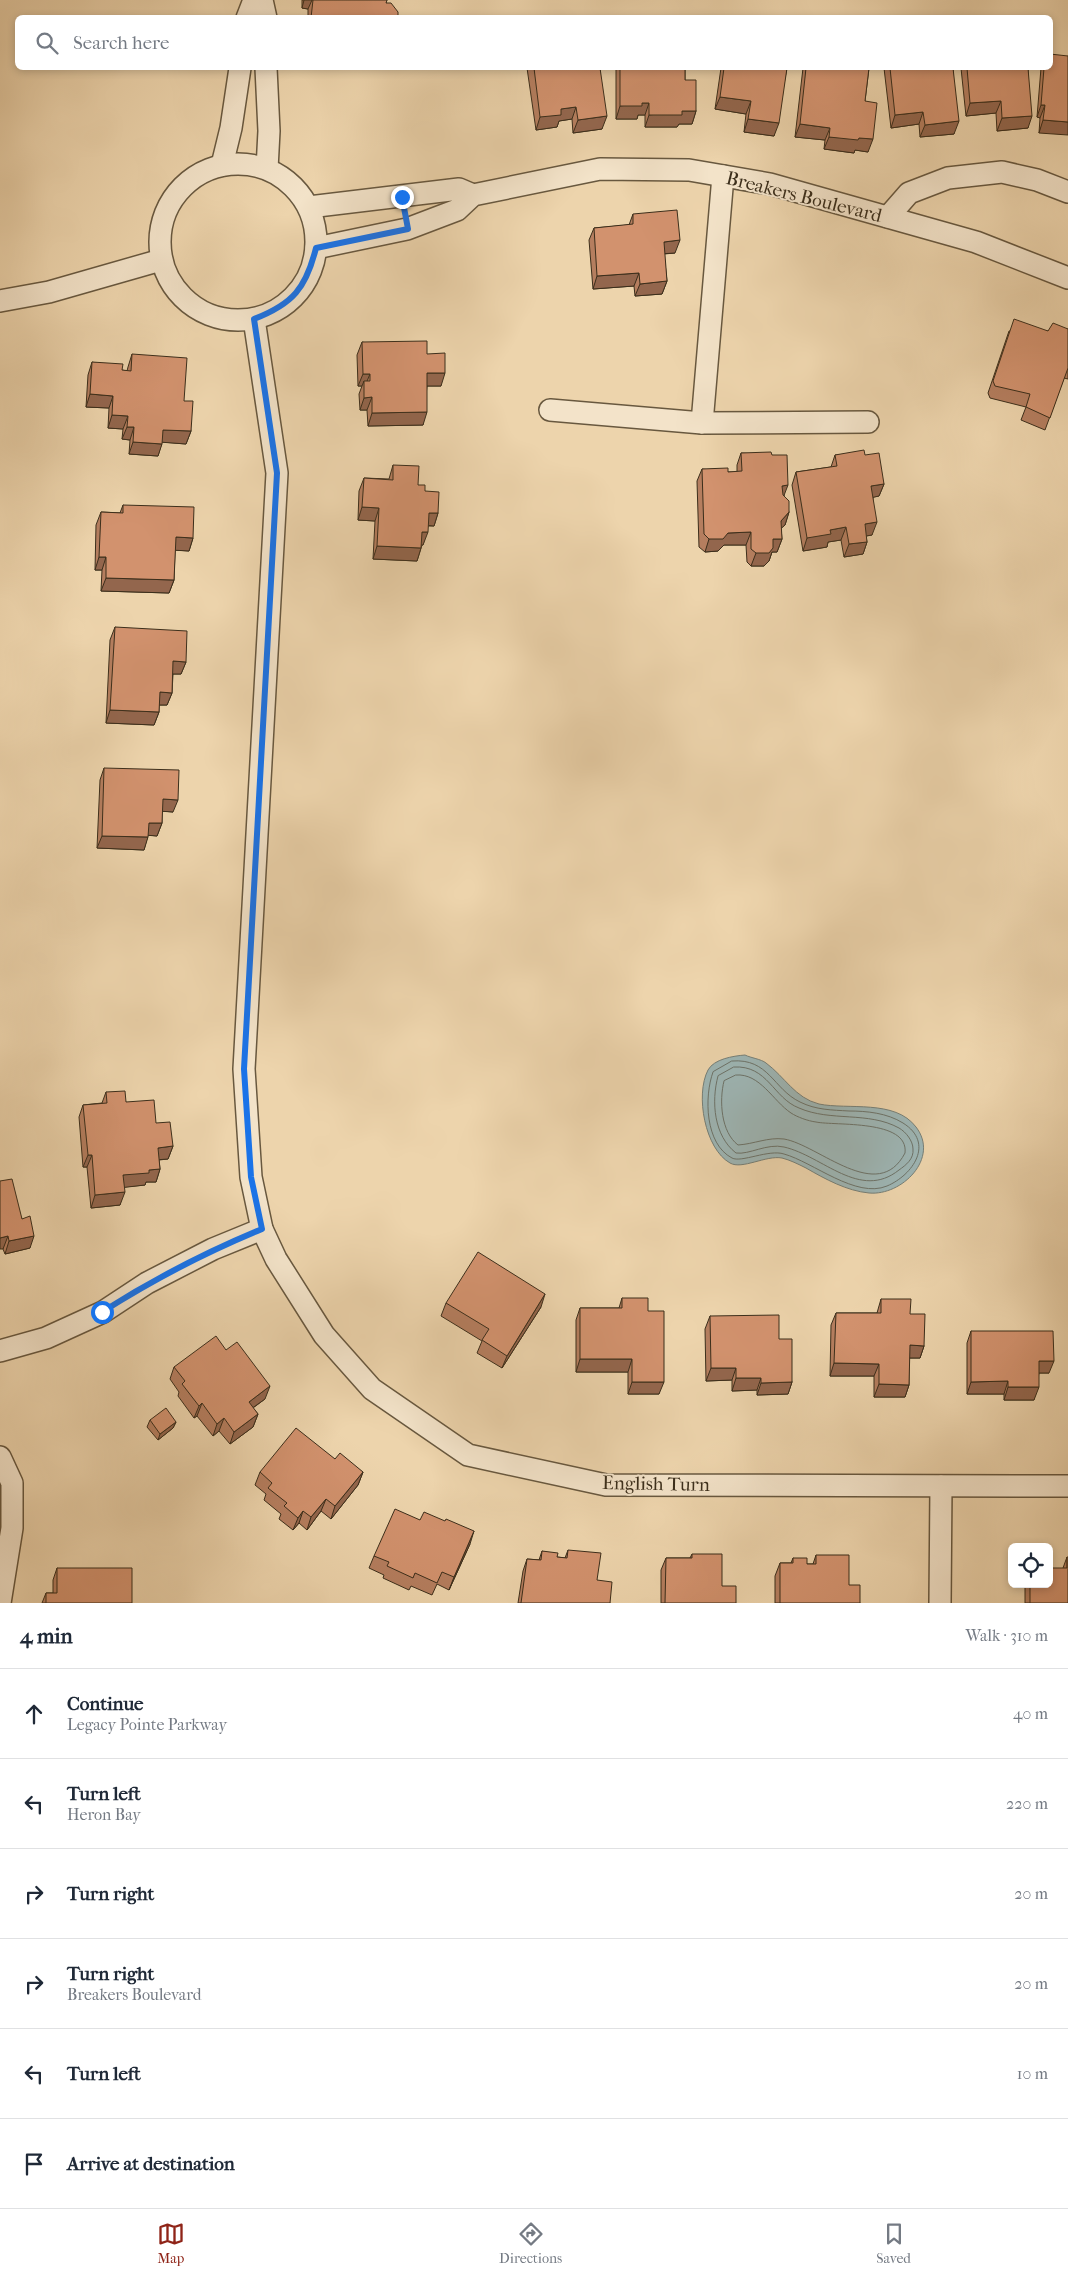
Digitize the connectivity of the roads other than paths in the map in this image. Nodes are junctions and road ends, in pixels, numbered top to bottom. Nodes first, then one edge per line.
1 (254, 0) edge
2 (262, 0) edge
3 (248, 15) edge
4 (265, 15) edge
5 (239, 73) edge
6 (266, 73) edge
7 (222, 164) junction
8 (267, 169) junction
9 (723, 176) junction
10 (1068, 192) edge
11 (473, 195) junction
12 (402, 197) junction
13 (309, 207) junction
14 (888, 217) junction
15 (408, 229) junction
16 (316, 248) junction
17 (161, 260) junction
18 (1068, 278) edge
19 (0, 301) edge
20 (254, 319) junction
21 (550, 410) dead end
22 (868, 422) dead end
23 (702, 423) junction
24 (262, 1229) junction
25 (0, 1350) edge
26 (0, 1458) edge
27 (941, 1486) junction
28 (1068, 1486) edge
29 (0, 1603) edge
30 (940, 1603) edge

1 - 3 street
2 - 4 street
5 - 6 street
5 - 7 street
6 - 8 street
7 - 8 street
7 - 17 street
8 - 13 street
9 - 11 street, Breakers Boulevard
9 - 14 street, Breakers Boulevard
9 - 23 street
10 - 14 street
11 - 12 street, Breakers Boulevard
11 - 15 street, Breakers Boulevard
12 - 13 street, Breakers Boulevard
12 - 15 street
13 - 16 street
14 - 18 street, Breakers Boulevard
15 - 16 street, Breakers Boulevard
16 - 20 street
17 - 19 street
17 - 20 street
20 - 24 street, English Turn
21 - 23 street
22 - 23 street
24 - 25 street
24 - 27 street, English Turn
26 - 29 street
27 - 28 street, English Turn
27 - 30 street

